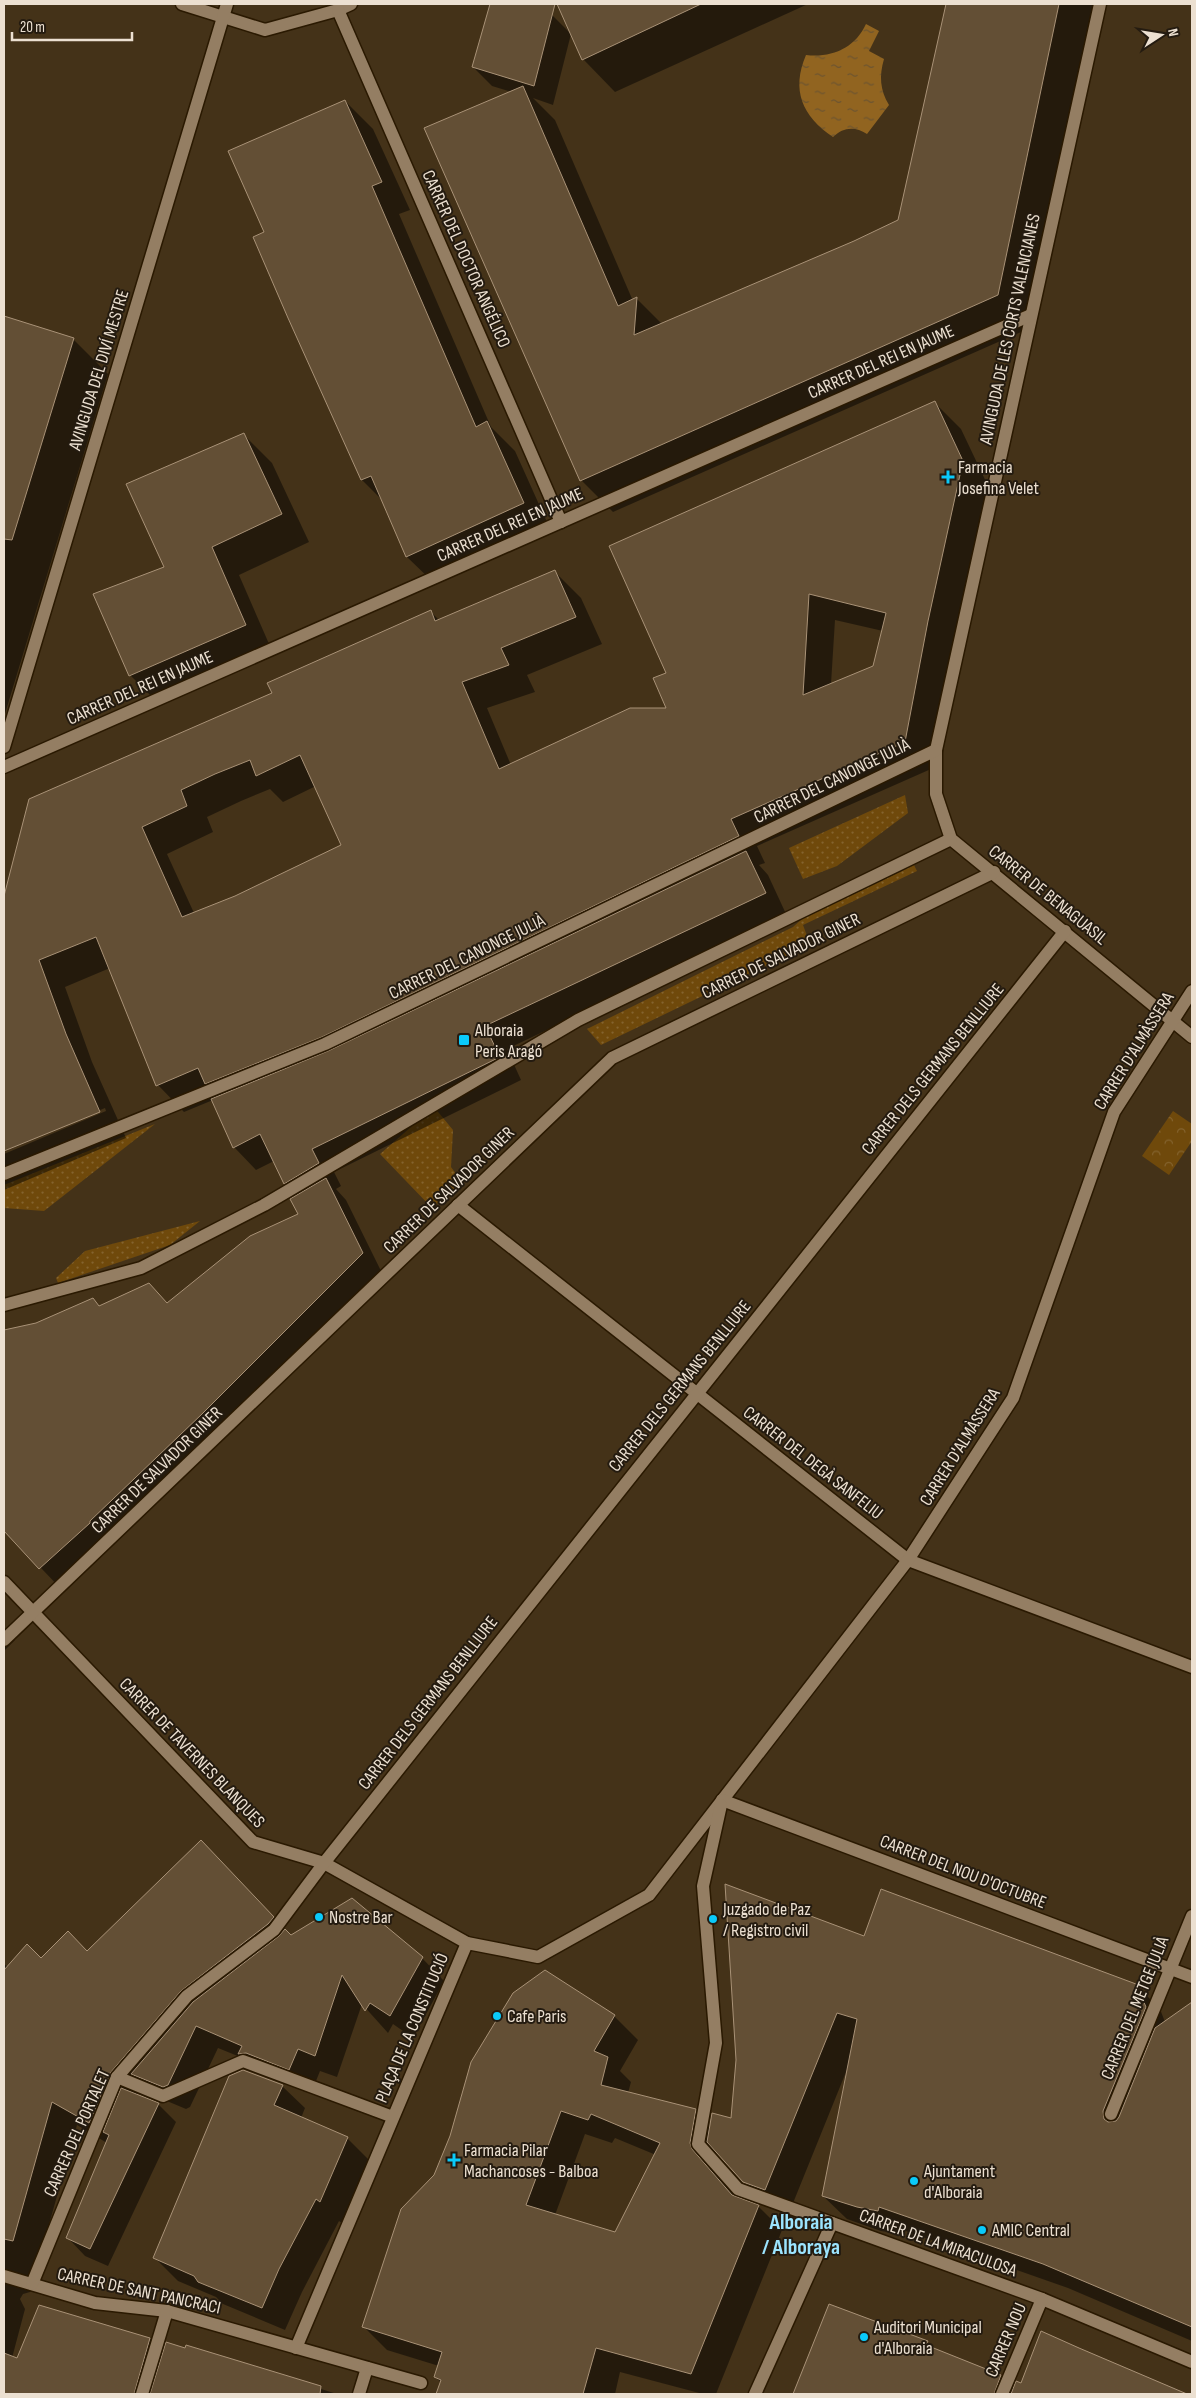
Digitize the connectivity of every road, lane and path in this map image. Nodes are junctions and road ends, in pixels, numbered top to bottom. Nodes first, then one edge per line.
1 (182, 4) edge
2 (227, 4) edge
3 (351, 4) edge
4 (1100, 4) edge
5 (338, 10) junction
6 (223, 18) junction
7 (1031, 315) junction
8 (562, 522) junction
9 (4, 747) edge
10 (936, 750) junction
11 (4, 767) edge
12 (951, 839) junction
13 (994, 872) junction
14 (1065, 931) junction
15 (1192, 991) edge
16 (1172, 1020) junction
17 (1192, 1037) edge
18 (4, 1174) edge
19 (458, 1205) junction
20 (4, 1305) edge
21 (697, 1393) junction
22 (908, 1560) junction
23 (4, 1582) edge
24 (33, 1612) junction
25 (4, 1640) edge
26 (1192, 1667) edge
27 (722, 1800) junction
28 (324, 1862) junction
29 (650, 1896) joint
30 (1192, 1916) edge
31 (466, 1943) junction
32 (1170, 1969) junction
33 (1192, 1977) edge
34 (117, 2076) junction
35 (1111, 2114) dead end
36 (393, 2118) junction
37 (832, 2223) junction
38 (4, 2276) edge
39 (32, 2284) junction
40 (1042, 2299) junction
41 (166, 2311) junction
42 (296, 2348) junction
43 (1192, 2362) edge
44 (367, 2368) junction
45 (421, 2383) dead end
46 (142, 2394) edge
47 (359, 2394) edge
48 (755, 2394) edge
49 (1002, 2394) edge

1 - 6 street
2 - 6 street, AVINGUDA DEL DIVÍ MESTRE
3 - 5 street
4 - 7 street, AVINGUDA DE LES CORTS VALENCIANES
5 - 6 street
5 - 8 street, CARRER DEL DOCTOR ANGÉLICO
6 - 9 street, AVINGUDA DEL DIVÍ MESTRE
7 - 8 street, CARRER DEL REI EN JAUME
7 - 10 street, AVINGUDA DE LES CORTS VALENCIANES
8 - 11 street, CARRER DEL REI EN JAUME
10 - 12 street
10 - 18 street, CARRER DEL CANONGE JULIÀ
12 - 13 street, CARRER DE BENAGUASIL
12 - 20 street
13 - 14 street, CARRER DE BENAGUASIL
13 - 19 street, CARRER DE SALVADOR GINER
14 - 16 street, CARRER DE BENAGUASIL
14 - 21 street, CARRER DELS GERMANS BENLLIURE
15 - 16 street, CARRER D'ALMÀSSERA
16 - 17 street, CARRER DE BENAGUASIL
16 - 22 street, CARRER D'ALMÀSSERA
19 - 21 street, CARRER DEL DEGÀ SANFELIU
19 - 24 street, CARRER DE SALVADOR GINER
21 - 22 street, CARRER DEL DEGÀ SANFELIU
21 - 28 street, CARRER DELS GERMANS BENLLIURE
22 - 26 street, CARRER DEL DEGÀ SANFELIU
22 - 27 street, CARRER D'ALMÀSSERA
23 - 24 street, CARRER DE TAVERNES BLANQUES
24 - 25 street, CARRER DE SALVADOR GINER
24 - 28 street, CARRER DE TAVERNES BLANQUES
27 - 29 street, CARRER D'ALMÀSSERA
27 - 32 street, CARRER DEL NOU D'OCTUBRE
27 - 37 street, CARRER DE LA MIRACULOSA
28 - 31 street, CARRER DE TAVERNES BLANQUES
28 - 34 street, CARRER DEL PORTALET
29 - 31 street, PLAÇA DE LA CONSTITUCIÓ
30 - 32 street, CARRER DEL METGE JULIÀ
31 - 36 street, PLAÇA DE LA CONSTITUCIÓ
32 - 33 street, CARRER DEL NOU D'OCTUBRE
32 - 35 street, CARRER DEL METGE JULIÀ
34 - 36 street, PLAÇA DE LA CONSTITUCIÓ
34 - 39 street, CARRER DEL PORTALET
36 - 42 street, PLAÇA DE LA CONSTITUCIÓ
37 - 40 street, CARRER DE LA MIRACULOSA
37 - 48 street
38 - 39 street, CARRER DE SANT PANCRACI
39 - 41 street, CARRER DE SANT PANCRACI
40 - 43 street, CARRER DE LA MIRACULOSA
40 - 49 street, CARRER NOU
41 - 42 street, CARRER DE SANT PANCRACI
41 - 46 street
42 - 44 street
44 - 45 street
44 - 47 street

